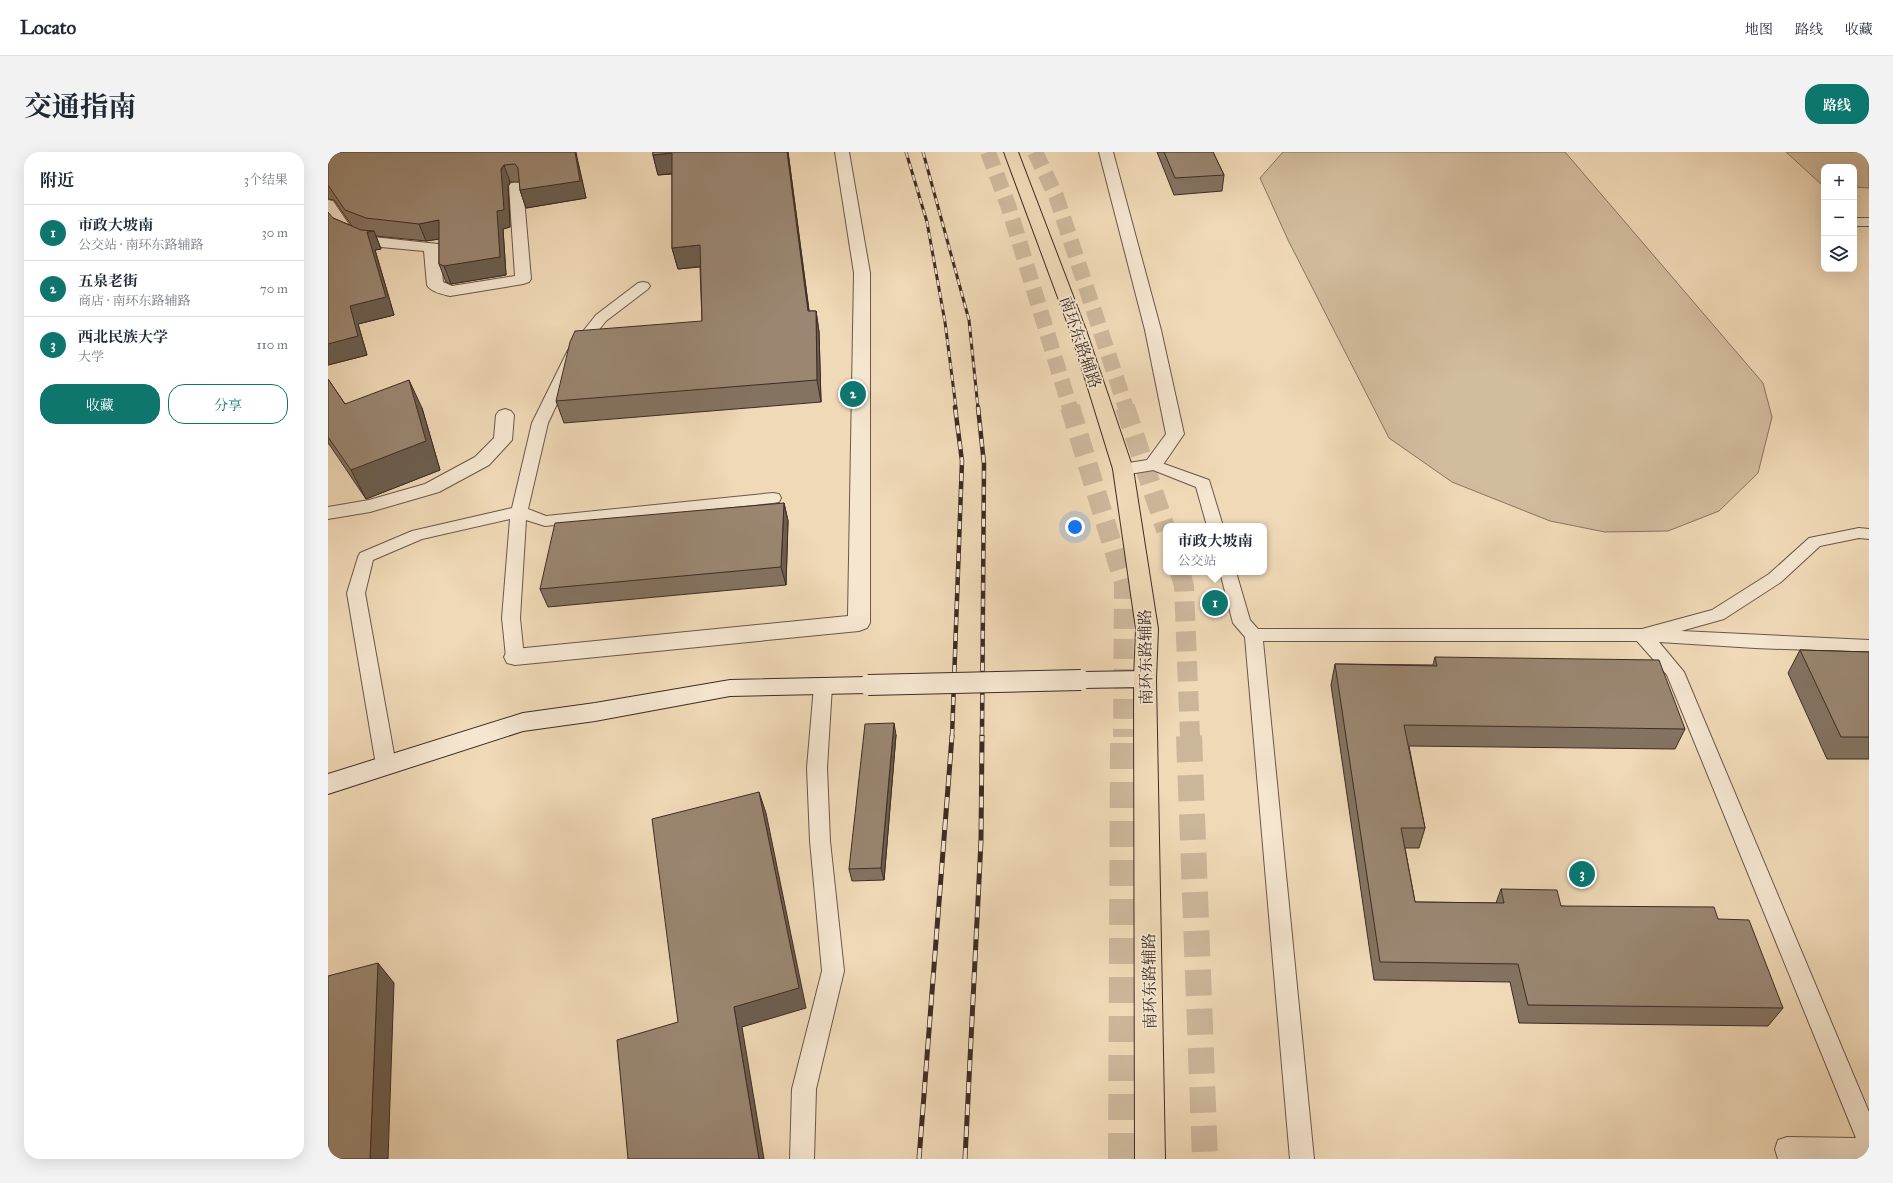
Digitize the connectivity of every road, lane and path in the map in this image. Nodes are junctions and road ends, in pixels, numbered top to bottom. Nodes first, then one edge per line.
1 (842, 152) edge
2 (1011, 152) edge
3 (1106, 152) edge
4 (516, 186) edge
5 (328, 204) edge
6 (1857, 222) edge
7 (1869, 222) edge
8 (644, 286) dead end
9 (505, 415) dead end
10 (1154, 465) junction
11 (1123, 469) junction
12 (773, 498) dead end
13 (519, 512) junction
14 (328, 513) edge
15 (1214, 523) edge
16 (1869, 534) edge
17 (1229, 575) edge
18 (1254, 635) junction
19 (1642, 635) junction
20 (1869, 646) edge
21 (515, 657) joint
22 (1145, 679) junction
23 (823, 686) junction
24 (386, 765) junction
25 (328, 784) edge
26 (1869, 1141) edge
27 (1869, 1150) edge
28 (802, 1159) edge
29 (1150, 1159) edge
30 (1302, 1159) edge
31 (1790, 1159) edge

1 - 21 street
2 - 11 main road, 南环东路辅路
3 - 10 street
4 - 5 street
6 - 7 lane
8 - 13 lane
9 - 14 street
10 - 11 street
10 - 15 lane
11 - 22 main road, 南环东路辅路
12 - 13 lane
13 - 21 lane
13 - 24 lane
16 - 19 lane
17 - 18 lane
18 - 19 lane
18 - 30 lane
19 - 20 lane
19 - 26 lane
22 - 23 street, bridge
22 - 29 main road, 南环东路辅路
23 - 24 street
23 - 28 lane
24 - 25 street
27 - 31 lane

